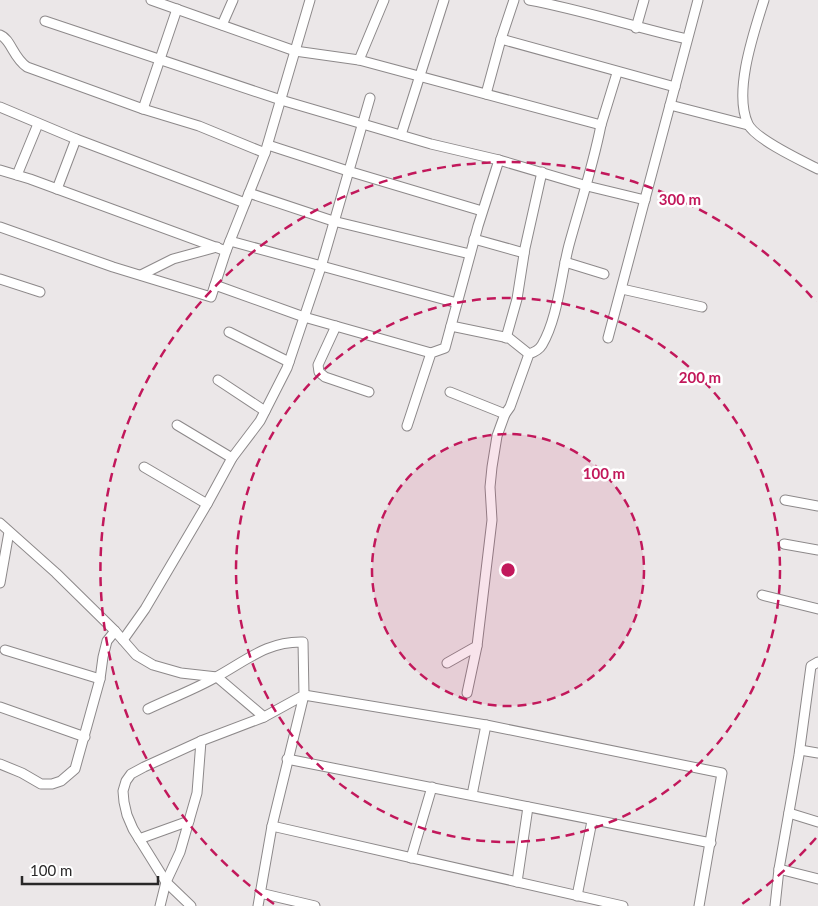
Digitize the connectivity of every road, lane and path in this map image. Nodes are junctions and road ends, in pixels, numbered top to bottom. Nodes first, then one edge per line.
1 (151, 0) edge
2 (233, 0) edge
3 (310, 0) edge
4 (384, 0) edge
5 (444, 0) edge
6 (514, 0) edge
7 (529, 0) edge
8 (577, 0) edge
9 (644, 0) edge
10 (698, 0) edge
11 (764, 0) edge
12 (177, 9) junction
13 (573, 10) junction
14 (45, 21) dead end
15 (222, 25) junction
16 (636, 28) junction
17 (0, 35) edge
18 (502, 39) junction
19 (687, 39) junction
20 (295, 51) junction
21 (160, 59) junction
22 (359, 60) junction
23 (617, 73) junction
24 (420, 76) junction
25 (675, 87) junction
26 (486, 94) junction
27 (370, 98) dead end
28 (281, 100) junction
29 (670, 104) junction
30 (0, 107) edge
31 (143, 109) junction
32 (38, 124) junction
33 (362, 124) junction
34 (601, 125) junction
35 (748, 125) junction
36 (401, 135) junction
37 (76, 139) junction
38 (267, 149) junction
39 (499, 160) junction
40 (818, 169) edge
41 (0, 170) edge
42 (348, 171) junction
43 (542, 172) junction
44 (17, 175) junction
45 (587, 186) junction
46 (57, 189) junction
47 (249, 193) junction
48 (645, 200) junction
49 (245, 203) junction
50 (482, 211) junction
51 (333, 220) junction
52 (0, 227) edge
53 (474, 239) junction
54 (230, 241) junction
55 (217, 247) junction
56 (226, 251) junction
57 (524, 253) junction
58 (470, 254) junction
59 (565, 262) junction
60 (321, 267) junction
61 (604, 274) dead end
62 (141, 276) junction
63 (0, 279) edge
64 (215, 285) junction
65 (622, 289) junction
66 (40, 292) dead end
67 (457, 303) junction
68 (702, 307) dead end
69 (304, 317) junction
70 (336, 326) junction
71 (451, 326) junction
72 (229, 332) dead end
73 (506, 338) junction
74 (608, 338) dead end
75 (431, 353) junction
76 (529, 354) junction
77 (289, 362) junction
78 (218, 380) dead end
79 (369, 392) dead end
80 (450, 392) dead end
81 (265, 410) junction
82 (505, 414) junction
83 (177, 425) dead end
84 (407, 426) dead end
85 (232, 458) junction
86 (144, 467) dead end
87 (785, 500) dead end
88 (207, 504) junction
89 (818, 506) edge
90 (0, 523) edge
91 (9, 532) junction
92 (784, 544) dead end
93 (818, 550) edge
94 (0, 583) edge
95 (762, 595) dead end
96 (818, 609) edge
97 (115, 631) junction
98 (123, 640) junction
99 (477, 646) junction
100 (5, 650) dead end
101 (818, 662) edge
102 (447, 663) dead end
103 (217, 677) junction
104 (100, 679) junction
105 (808, 689) junction
106 (818, 691) edge
107 (467, 693) dead end
108 (304, 695) junction
109 (0, 707) edge
110 (148, 709) dead end
111 (264, 717) junction
112 (486, 724) junction
113 (85, 738) junction
114 (201, 741) junction
115 (800, 750) junction
116 (818, 753) edge
117 (287, 759) junction
118 (0, 764) edge
119 (432, 787) junction
120 (472, 795) junction
121 (528, 807) junction
122 (789, 813) junction
123 (592, 820) junction
124 (189, 821) junction
125 (818, 822) edge
126 (272, 826) junction
127 (139, 839) junction
128 (711, 844) junction
129 (411, 858) junction
130 (779, 869) junction
131 (818, 879) edge
132 (166, 882) junction
133 (517, 882) junction
134 (260, 893) junction
135 (576, 896) junction
136 (160, 906) edge
137 (191, 906) edge
138 (258, 906) edge
139 (314, 906) edge
140 (623, 906) edge
141 (699, 906) edge
142 (775, 906) edge

1 - 12 street
2 - 15 street
3 - 20 street
4 - 22 street
5 - 24 street
6 - 18 street
7 - 13 street
8 - 13 street
9 - 16 street
10 - 19 street
11 - 35 street
12 - 15 street
12 - 21 street
13 - 16 street
14 - 21 street
15 - 20 street
16 - 19 street
17 - 31 street
18 - 23 street
18 - 26 street
19 - 25 street
20 - 22 street
20 - 28 street
21 - 28 street
21 - 31 street
22 - 24 street
23 - 25 street
23 - 34 street
24 - 26 street
24 - 36 street
25 - 29 street
26 - 34 street
27 - 33 street
28 - 33 street
28 - 38 street
29 - 35 street
29 - 48 street
30 - 32 street
31 - 38 street
32 - 37 street
32 - 44 street
33 - 36 street
33 - 42 street
34 - 45 street
35 - 40 street
36 - 39 street
37 - 46 street
37 - 49 street
38 - 42 street
38 - 47 street
39 - 43 street
39 - 50 street
41 - 44 street
42 - 50 street
42 - 51 street
43 - 45 street
43 - 57 street
44 - 46 street
45 - 48 street
45 - 59 street
46 - 55 street
47 - 49 street
47 - 51 street
48 - 65 street
49 - 54 street
50 - 53 street
51 - 58 street
51 - 60 street
52 - 62 street
53 - 57 street
53 - 58 street
54 - 56 street
54 - 60 street
55 - 56 street
55 - 62 street
56 - 64 street
57 - 73 street
58 - 67 street
59 - 61 street
59 - 76 street
60 - 67 street
60 - 69 street
62 - 64 street
63 - 66 street
64 - 69 street
65 - 68 street
65 - 74 street
67 - 71 street
69 - 70 street
69 - 77 street
70 - 75 street
70 - 79 street
71 - 73 street
71 - 75 street
72 - 77 street
73 - 76 street
75 - 84 street
76 - 82 street
77 - 81 street
78 - 81 street
80 - 82 street
81 - 85 street
82 - 99 street
83 - 85 street
85 - 88 street
86 - 88 street
87 - 89 street
88 - 98 street
90 - 91 street
91 - 94 street
91 - 97 street
92 - 93 street
95 - 96 street
97 - 98 street
97 - 104 street
98 - 103 street
99 - 102 street
99 - 107 street
100 - 104 street
101 - 105 street
103 - 108 street
103 - 110 street
103 - 111 street
104 - 113 street
105 - 106 street
105 - 115 street
108 - 111 street
108 - 112 street
108 - 117 street
109 - 113 street
111 - 114 street
112 - 120 street
112 - 128 street
113 - 118 street
114 - 124 street
114 - 127 street
115 - 116 street
115 - 122 street
117 - 119 street
117 - 126 street
119 - 120 street
119 - 129 street
120 - 121 street
121 - 123 street
121 - 133 street
122 - 125 street
122 - 130 street
123 - 128 street
123 - 135 street
124 - 127 street
124 - 132 street
126 - 129 street
126 - 134 street
127 - 132 street
128 - 141 street
129 - 133 street
130 - 131 street
130 - 142 street
132 - 136 street
132 - 137 street
133 - 135 street
134 - 138 street
134 - 139 street
135 - 140 street

